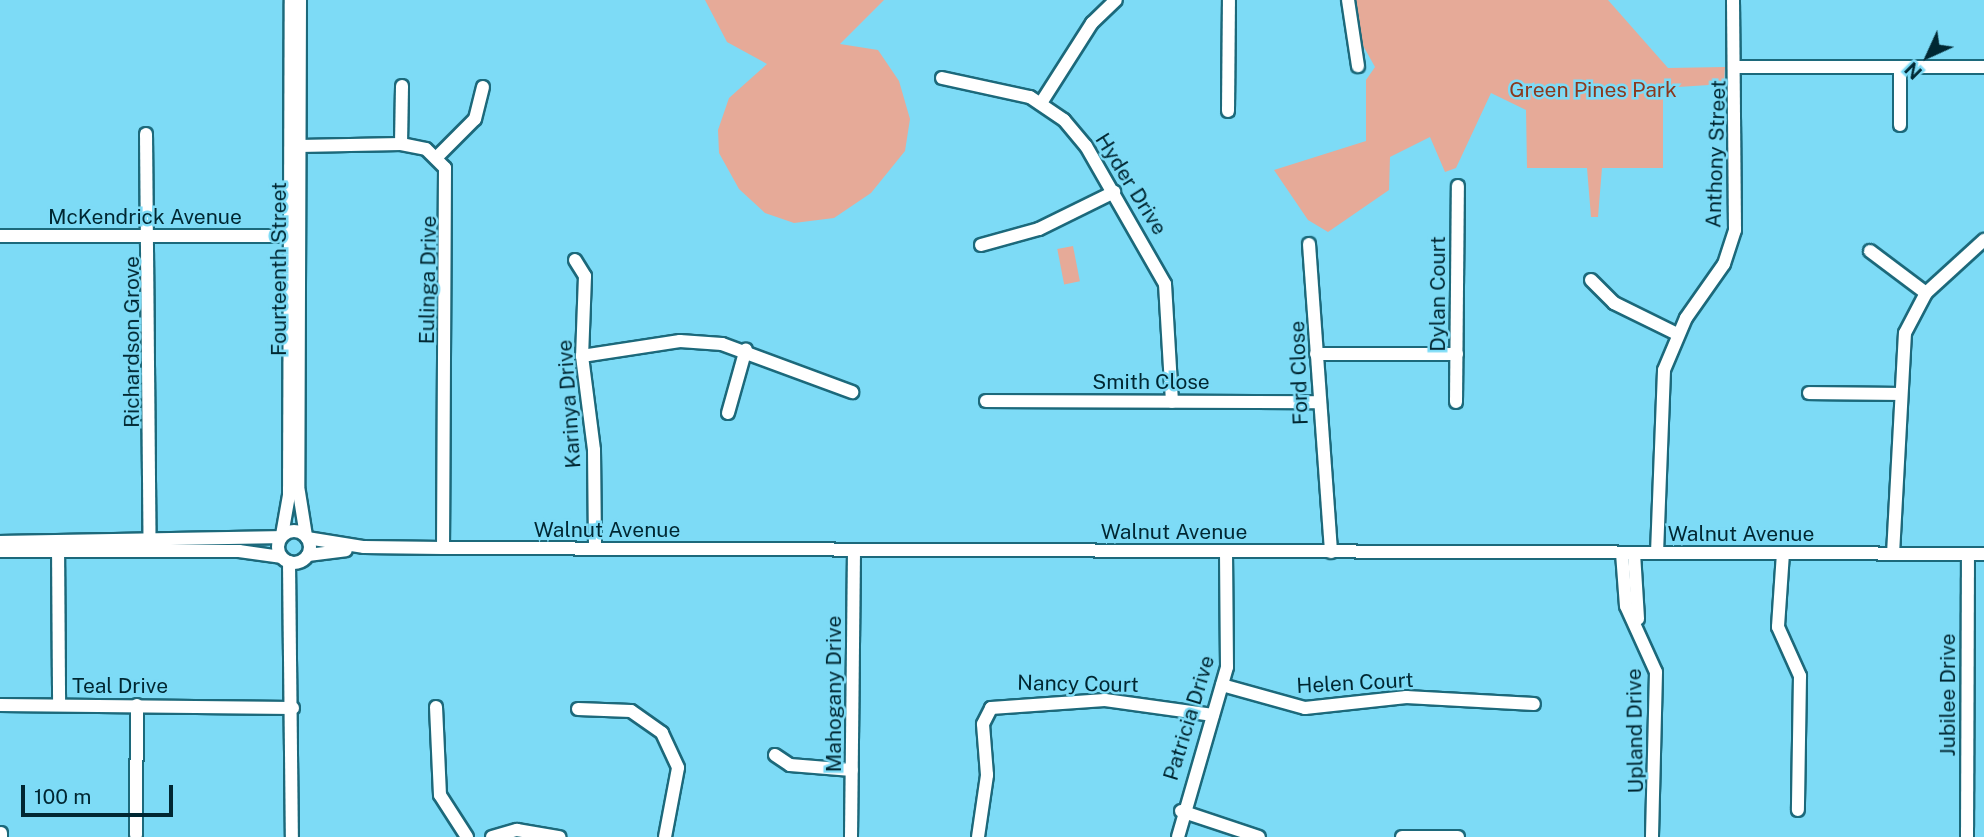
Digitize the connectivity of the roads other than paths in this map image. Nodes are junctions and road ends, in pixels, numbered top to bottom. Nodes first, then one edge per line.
1 (290, 0) edge
2 (300, 0) edge
3 (1116, 0) edge
4 (1228, 0) edge
5 (1348, 0) edge
6 (1733, 0) edge
7 (1358, 66) dead end
8 (1738, 66) junction
9 (1900, 67) junction
10 (1984, 67) edge
11 (942, 78) dead end
12 (402, 86) dead end
13 (484, 87) dead end
14 (1041, 103) junction
15 (1228, 111) dead end
16 (1900, 125) dead end
17 (146, 134) dead end
18 (401, 144) junction
19 (299, 146) junction
20 (436, 158) junction
21 (1458, 186) dead end
22 (1114, 192) junction
23 (0, 236) edge
24 (151, 236) junction
25 (289, 236) junction
26 (1984, 240) edge
27 (1309, 244) dead end
28 (981, 245) dead end
29 (1870, 251) dead end
30 (575, 260) dead end
31 (1591, 280) dead end
32 (1926, 293) junction
33 (1677, 334) junction
34 (746, 348) junction
35 (1315, 354) junction
36 (1457, 354) junction
37 (582, 356) junction
38 (852, 392) dead end
39 (1809, 394) dead end
40 (1898, 394) junction
41 (986, 401) dead end
42 (1172, 402) junction
43 (1317, 402) junction
44 (1456, 402) dead end
45 (728, 413) dead end
46 (281, 536) junction
47 (307, 537) junction
48 (0, 542) edge
49 (150, 547) junction
50 (364, 547) junction
51 (59, 548) junction
52 (443, 548) junction
53 (595, 549) junction
54 (0, 551) edge
55 (853, 551) junction
56 (1232, 551) junction
57 (1326, 552) junction
58 (1628, 553) junction
59 (1661, 553) junction
60 (1779, 553) junction
61 (1897, 554) junction
62 (1968, 554) junction
63 (1984, 554) edge
64 (294, 559) junction
65 (1222, 685) junction
66 (1534, 704) dead end
67 (0, 705) edge
68 (59, 705) junction
69 (137, 705) junction
70 (293, 705) junction
71 (436, 707) dead end
72 (578, 709) dead end
73 (1213, 715) junction
74 (775, 754) dead end
75 (852, 770) junction
76 (1798, 810) dead end
77 (1181, 811) junction
78 (136, 835) dead end
79 (292, 837) edge
80 (467, 837) edge
81 (492, 837) edge
82 (559, 837) edge
83 (665, 837) edge
84 (851, 837) edge
85 (978, 837) edge
86 (1178, 837) edge
87 (1259, 837) edge
88 (1402, 837) edge
89 (1458, 837) edge
90 (1652, 837) edge
91 (1967, 837) edge

1 - 25 street, Fourteenth Street
2 - 19 street, Fourteenth Street
3 - 14 street
4 - 15 street
5 - 7 street
6 - 8 street, Anthony Street
8 - 9 street
8 - 33 street, Anthony Street
9 - 10 street
9 - 16 street
11 - 14 street, Hyder Drive
12 - 18 street
13 - 20 street
14 - 22 street, Hyder Drive
17 - 24 street, Richardson Grove
18 - 19 street
18 - 20 street
19 - 47 street, Fourteenth Street
20 - 52 street, Eulinga Drive
21 - 36 street, Dylan Court
22 - 28 street
22 - 42 street, Hyder Drive
23 - 24 street, McKendrick Avenue
24 - 25 street, McKendrick Avenue
24 - 49 street, Richardson Grove
25 - 46 street, Fourteenth Street
26 - 32 street
27 - 35 street, Ford Close
29 - 32 street
30 - 37 street, Karinya Drive
31 - 33 street
32 - 40 street
33 - 59 street, Anthony Street
34 - 37 street
34 - 38 street
34 - 45 street
35 - 36 street
35 - 43 street, Ford Close
36 - 44 street, Dylan Court
37 - 53 street, Karinya Drive
39 - 40 street
40 - 61 street
41 - 42 street, Smith Close
42 - 43 street, Smith Close
43 - 57 street, Ford Close
46 - 47 street, Walnut Avenue
46 - 49 street, Walnut Avenue
46 - 64 street, Fourteenth Street
47 - 50 street, Walnut Avenue
47 - 64 street, Fourteenth Street
48 - 51 street, Walnut Avenue
49 - 51 street, Walnut Avenue
49 - 64 street, Walnut Avenue
50 - 52 street, Walnut Avenue
50 - 64 street, Walnut Avenue
51 - 54 street, Walnut Avenue
51 - 68 street
52 - 53 street, Walnut Avenue
53 - 55 street, Walnut Avenue
55 - 56 street, Walnut Avenue
55 - 75 street, Mahogany Drive
56 - 57 street, Walnut Avenue
56 - 65 street, Patricia Drive
57 - 58 street, Walnut Avenue
58 - 59 street, Walnut Avenue
58 - 90 street, Upland Drive
59 - 60 street, Walnut Avenue
60 - 61 street, Walnut Avenue
60 - 76 street
61 - 62 street, Walnut Avenue
62 - 63 street, Walnut Avenue
62 - 91 street, Jubilee Drive
64 - 70 street
65 - 66 street, Helen Court
65 - 73 street, Patricia Drive
67 - 68 street, Teal Drive
68 - 69 street, Teal Drive
69 - 70 street, Teal Drive
69 - 78 street
70 - 79 street
71 - 80 street
72 - 83 street
73 - 77 street, Patricia Drive
73 - 85 street, Nancy Court
74 - 75 street
75 - 84 street, Mahogany Drive
77 - 86 street, Patricia Drive
77 - 87 street
81 - 82 street
88 - 89 street

